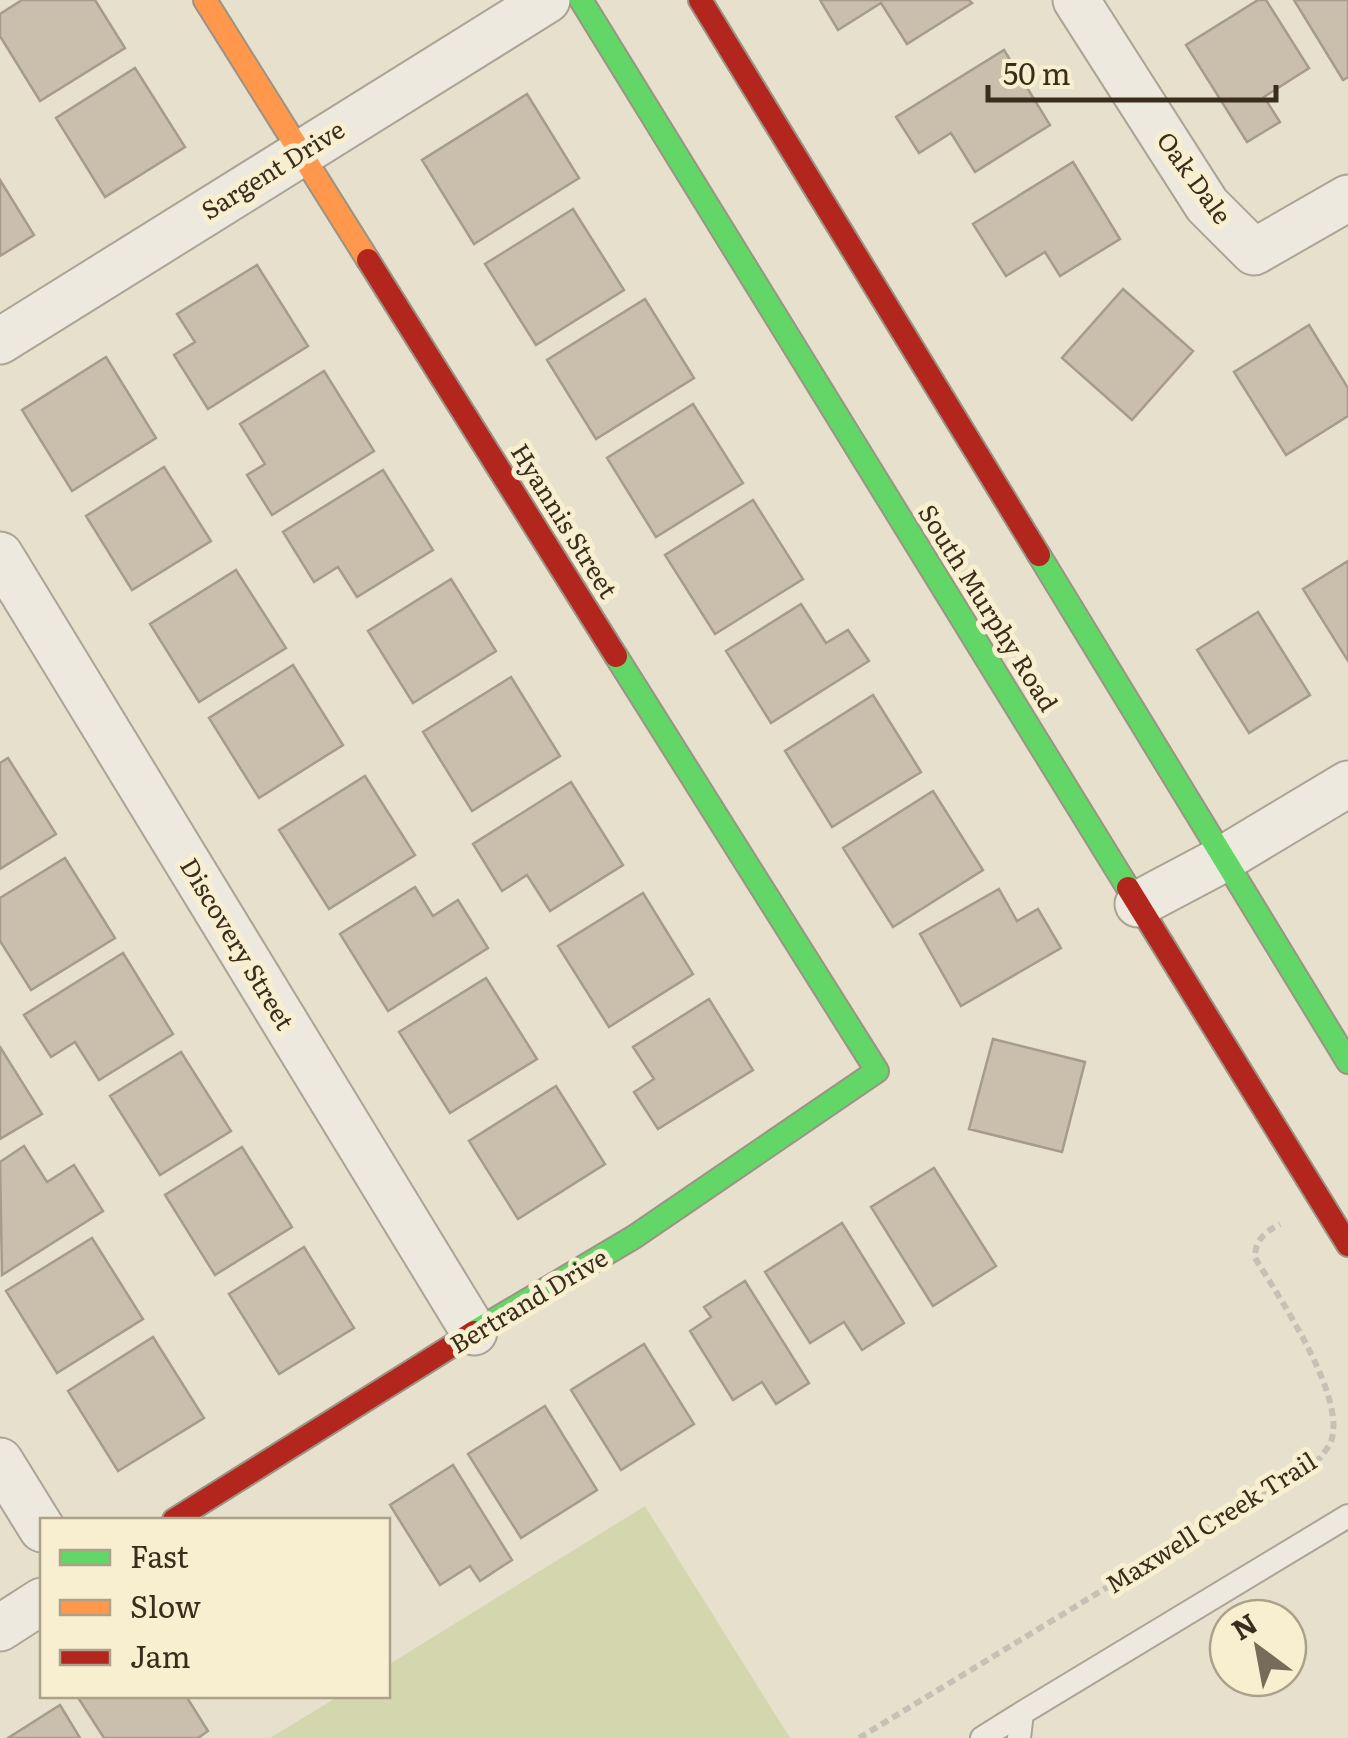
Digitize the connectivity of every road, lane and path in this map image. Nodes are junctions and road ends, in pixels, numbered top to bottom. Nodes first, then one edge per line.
1 (206, 0) edge
2 (547, 0) edge
3 (581, 0) edge
4 (700, 0) edge
5 (1076, 0) edge
6 (300, 152) junction
7 (1348, 198) edge
8 (0, 341) edge
9 (0, 554) edge
10 (1348, 784) edge
11 (1223, 859) junction
12 (1138, 904) junction
13 (1348, 1062) edge
14 (877, 1071) joint
15 (1321, 1200) junction
16 (1348, 1245) edge
17 (474, 1332) junction
18 (0, 1462) edge
19 (1348, 1516) edge
20 (177, 1518) edge
21 (40, 1527) edge
22 (40, 1602) edge
23 (0, 1628) edge
24 (1022, 1712) junction
25 (859, 1738) edge
26 (982, 1738) edge
27 (1019, 1738) edge

1 - 6 main road, Hyannis Street
2 - 6 street, Sargent Drive
3 - 12 main road, South Murphy Road
4 - 11 main road
5 - 7 street, Oak Dale
6 - 8 street, Sargent Drive
6 - 14 main road, Hyannis Street
9 - 17 street, Discovery Street
10 - 11 street
11 - 12 street
11 - 13 main road
12 - 15 main road, South Murphy Road
14 - 17 main road, Bertrand Drive
15 - 16 main road, South Murphy Road
15 - 25 path, Maxwell Creek Trail
17 - 20 main road, Bertrand Drive
18 - 21 street
19 - 24 lane
22 - 23 street
24 - 26 lane
24 - 27 lane

